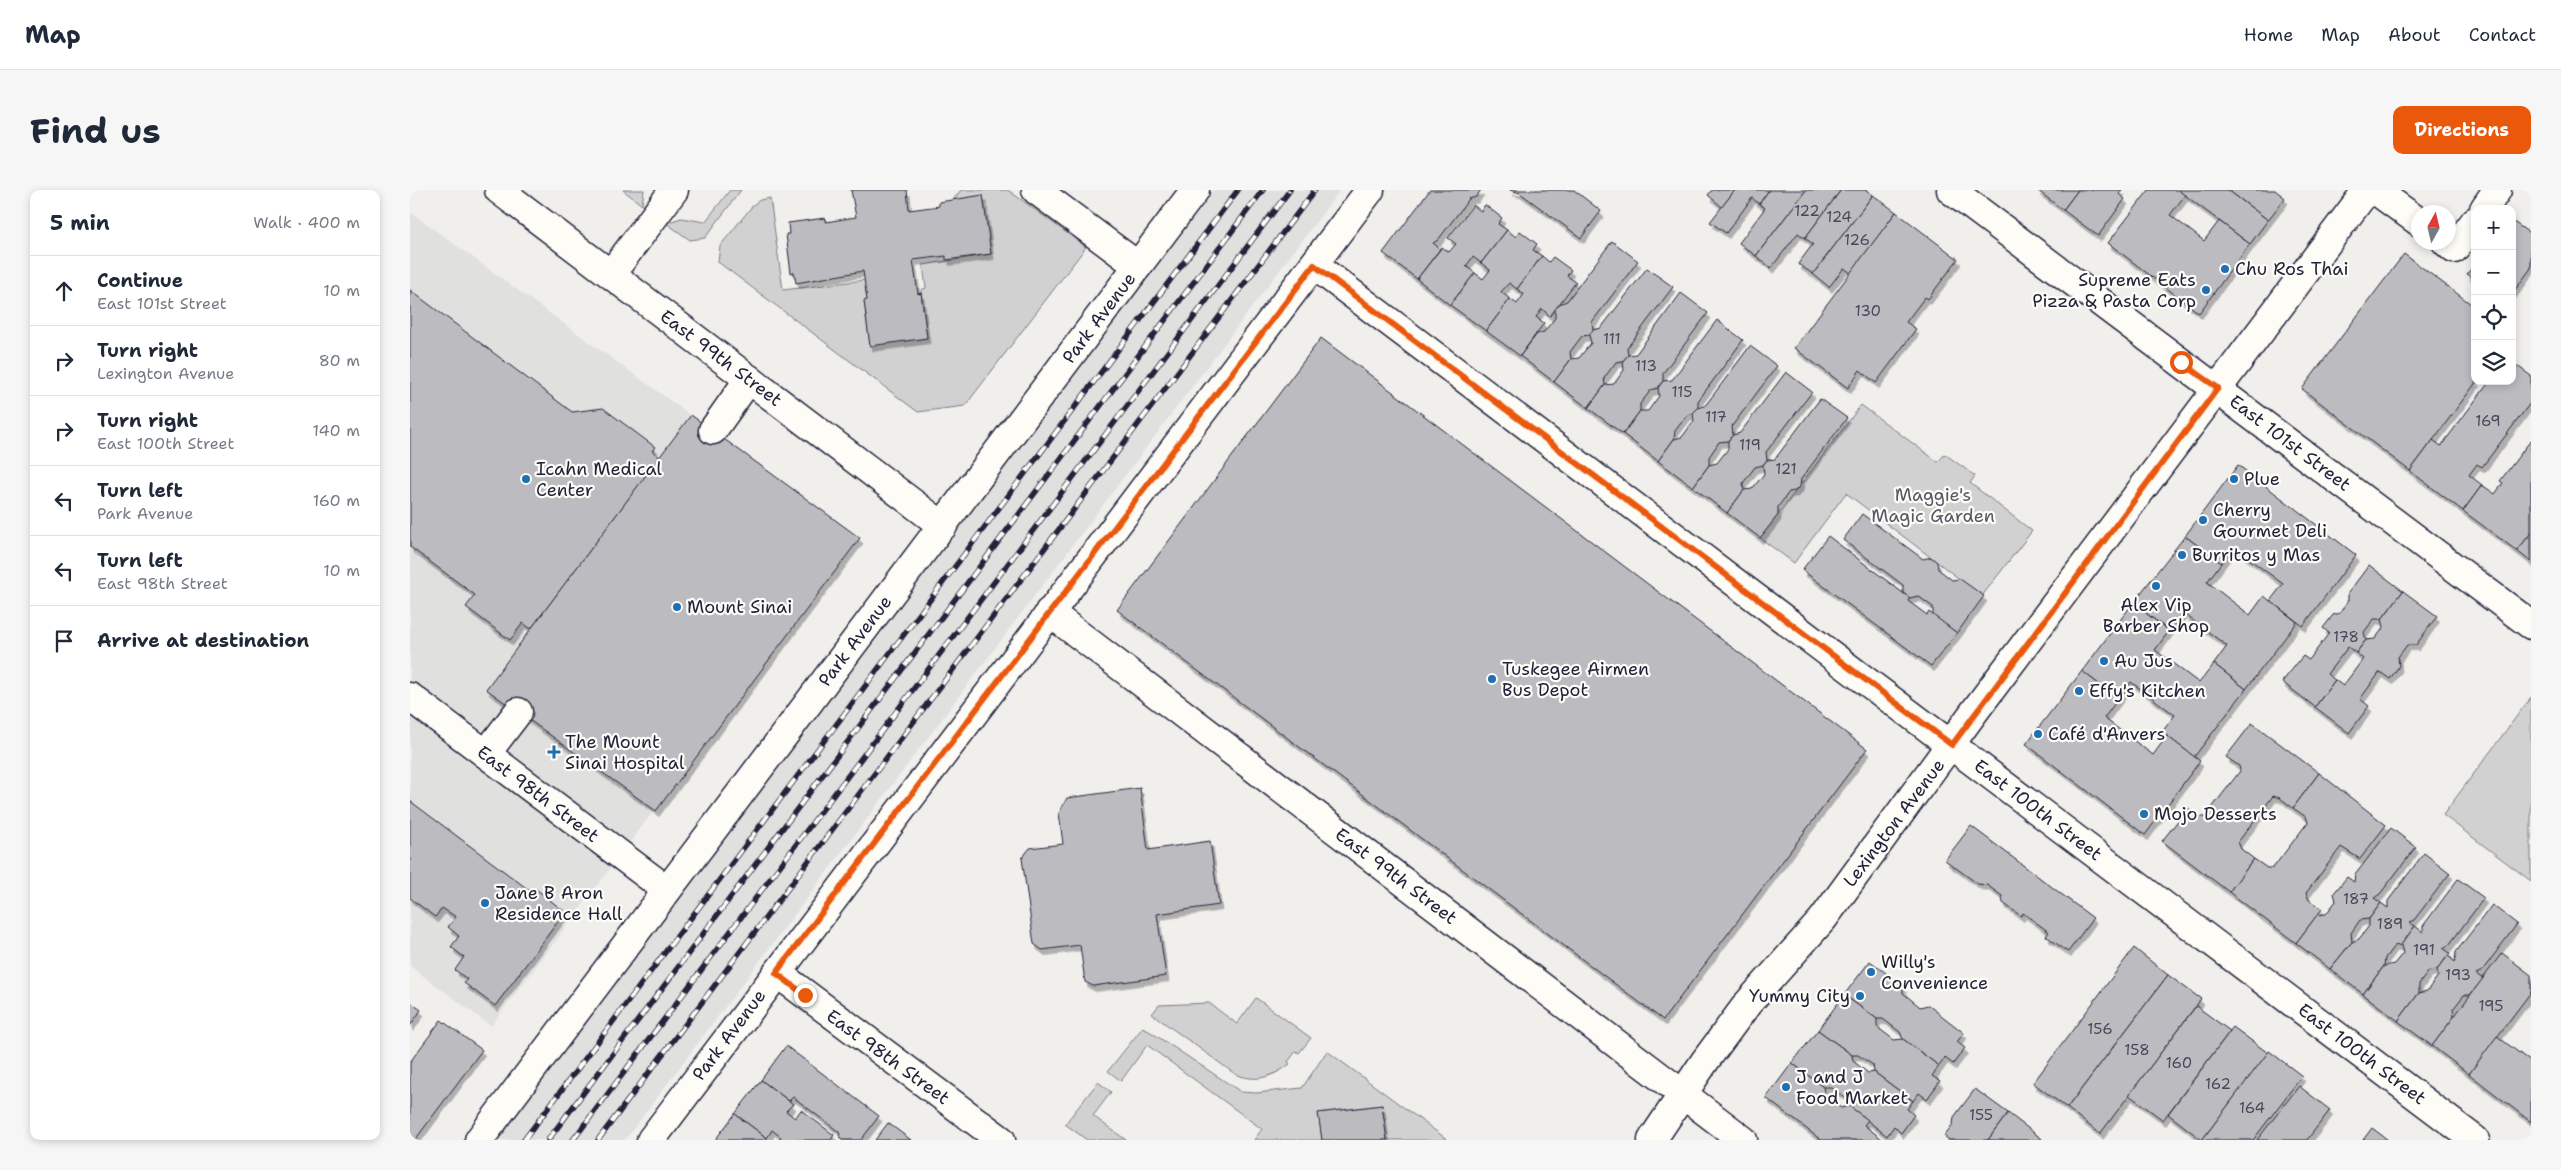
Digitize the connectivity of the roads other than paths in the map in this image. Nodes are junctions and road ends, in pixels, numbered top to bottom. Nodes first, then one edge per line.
1 (499, 190) edge
2 (674, 190) edge
3 (1036, 190) edge
4 (1195, 190) edge
5 (1370, 190) edge
6 (1951, 190) edge
7 (2367, 190) edge
8 (2375, 190) edge
9 (2497, 190) edge
10 (2487, 205) edge
11 (2411, 217) edge
12 (2471, 226) edge
13 (2456, 246) edge
14 (1314, 265) junction
15 (1138, 266) junction
16 (611, 274) junction
17 (749, 379) junction
18 (2218, 388) junction
19 (713, 430) dead end
20 (943, 526) junction
21 (1049, 612) junction
22 (2531, 625) edge
23 (410, 697) edge
24 (518, 712) dead end
25 (1952, 745) junction
26 (486, 754) junction
27 (667, 890) junction
28 (776, 973) junction
29 (1682, 1094) junction
30 (479, 1140) edge
31 (651, 1140) edge
32 (1000, 1140) edge
33 (1652, 1140) edge
34 (1743, 1140) edge
35 (2475, 1140) edge

1 - 16 street, East 99th Street
2 - 16 street
3 - 15 street
4 - 15 street, Park Avenue
5 - 14 street, Park Avenue
6 - 18 street, East 101st Street
7 - 18 street, Lexington Avenue
8 - 11 street
9 - 10 street
12 - 13 street
14 - 21 street, Park Avenue
14 - 25 street, East 100th Street
15 - 20 street, Park Avenue
16 - 17 street, East 99th Street
17 - 19 street
17 - 20 street, East 99th Street
18 - 22 street, East 101st Street
18 - 25 street, Lexington Avenue
20 - 27 street, Park Avenue
21 - 28 street, Park Avenue
21 - 29 street, East 99th Street
23 - 26 street, East 98th Street
24 - 26 street
25 - 29 street, Lexington Avenue
25 - 35 street, East 100th Street
26 - 27 street, East 98th Street
27 - 30 street, Park Avenue
28 - 31 street, Park Avenue
28 - 32 street, East 98th Street
29 - 33 street, Lexington Avenue
29 - 34 street, East 99th Street

